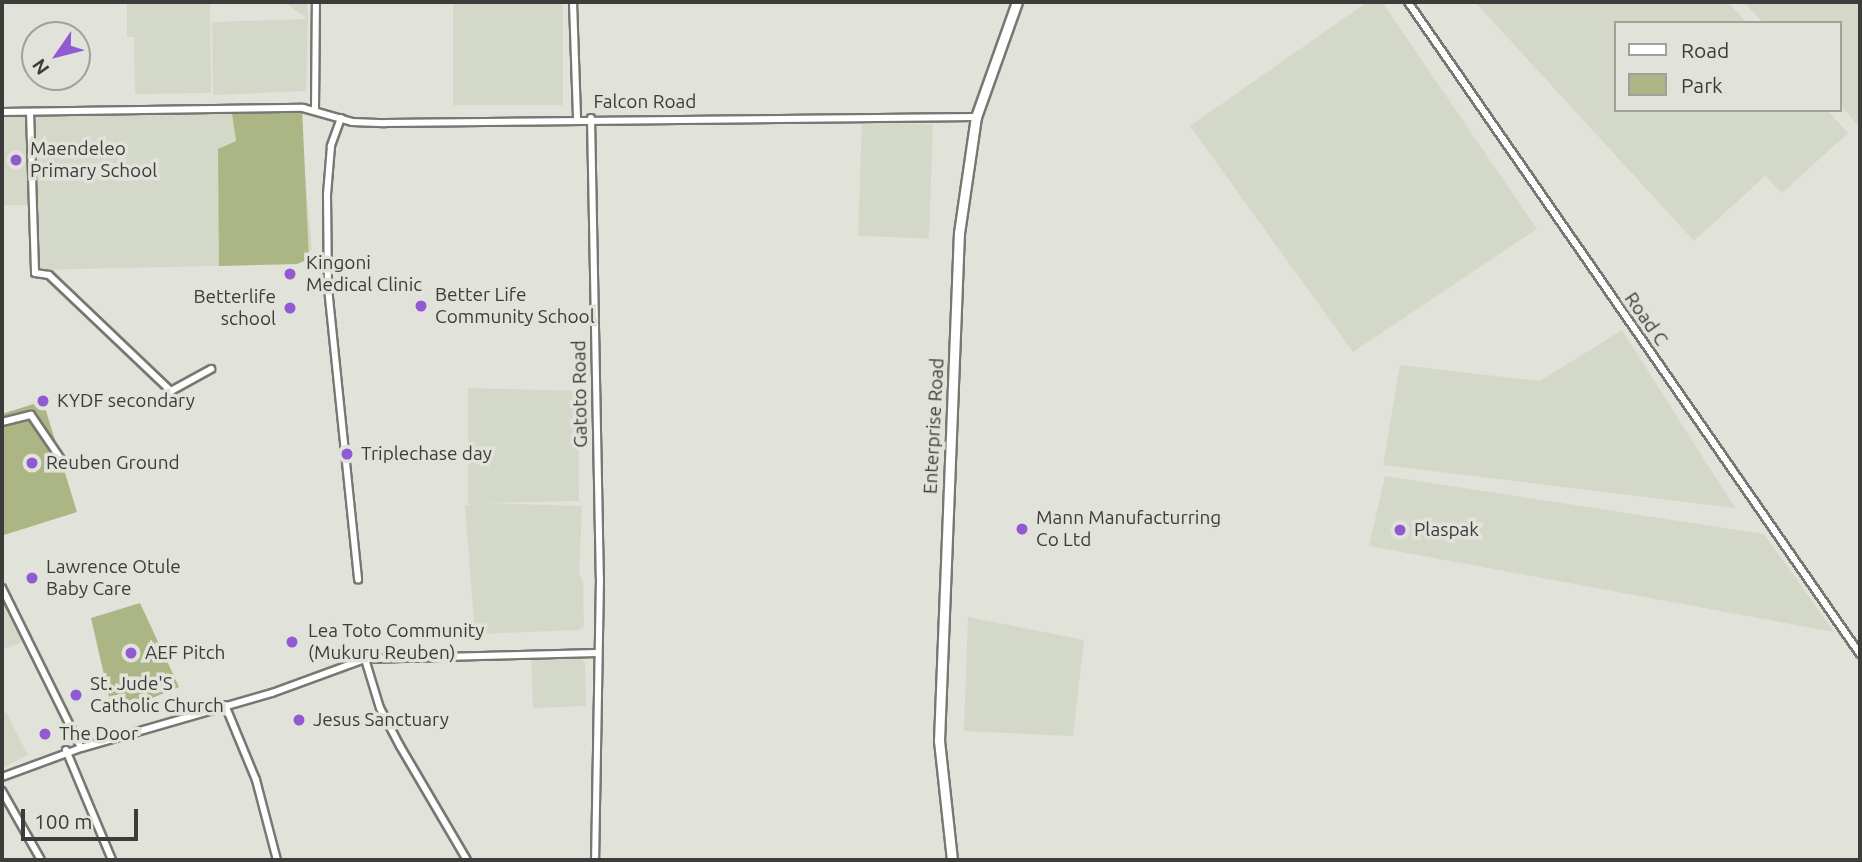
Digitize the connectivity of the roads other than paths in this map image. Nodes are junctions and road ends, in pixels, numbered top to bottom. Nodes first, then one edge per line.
1 (316, 2) edge
2 (573, 2) edge
3 (1017, 2) edge
4 (1408, 2) edge
5 (315, 110) junction
6 (2, 112) edge
7 (30, 112) junction
8 (976, 117) junction
9 (341, 118) junction
10 (578, 118) junction
11 (591, 118) junction
12 (211, 369) dead end
13 (2, 422) edge
14 (65, 465) dead end
15 (358, 579) dead end
16 (3, 592) edge
17 (597, 653) junction
18 (1860, 654) edge
19 (365, 659) junction
20 (225, 705) junction
21 (80, 748) junction
22 (66, 750) junction
23 (2, 777) edge
24 (2, 791) edge
25 (463, 859) edge
26 (41, 860) edge
27 (112, 860) edge
28 (277, 860) edge
29 (595, 860) edge
30 (952, 860) edge

1 - 5 street
2 - 10 street
3 - 8 main road, Enterprise Road
4 - 18 street, Road C
5 - 7 street, Falcon Road
5 - 9 street, Falcon Road
6 - 7 street, Falcon Road
7 - 12 street
8 - 11 street, Falcon Road
8 - 30 main road, Enterprise Road
9 - 10 street, Falcon Road
9 - 15 street
10 - 11 street, Falcon Road
11 - 17 street, Gatoto Road
13 - 14 street
16 - 21 street
17 - 19 street
17 - 29 street, Gatoto Road
19 - 20 street
19 - 25 street
20 - 21 street
20 - 28 street
21 - 22 street
22 - 23 street
22 - 27 street
24 - 26 street

